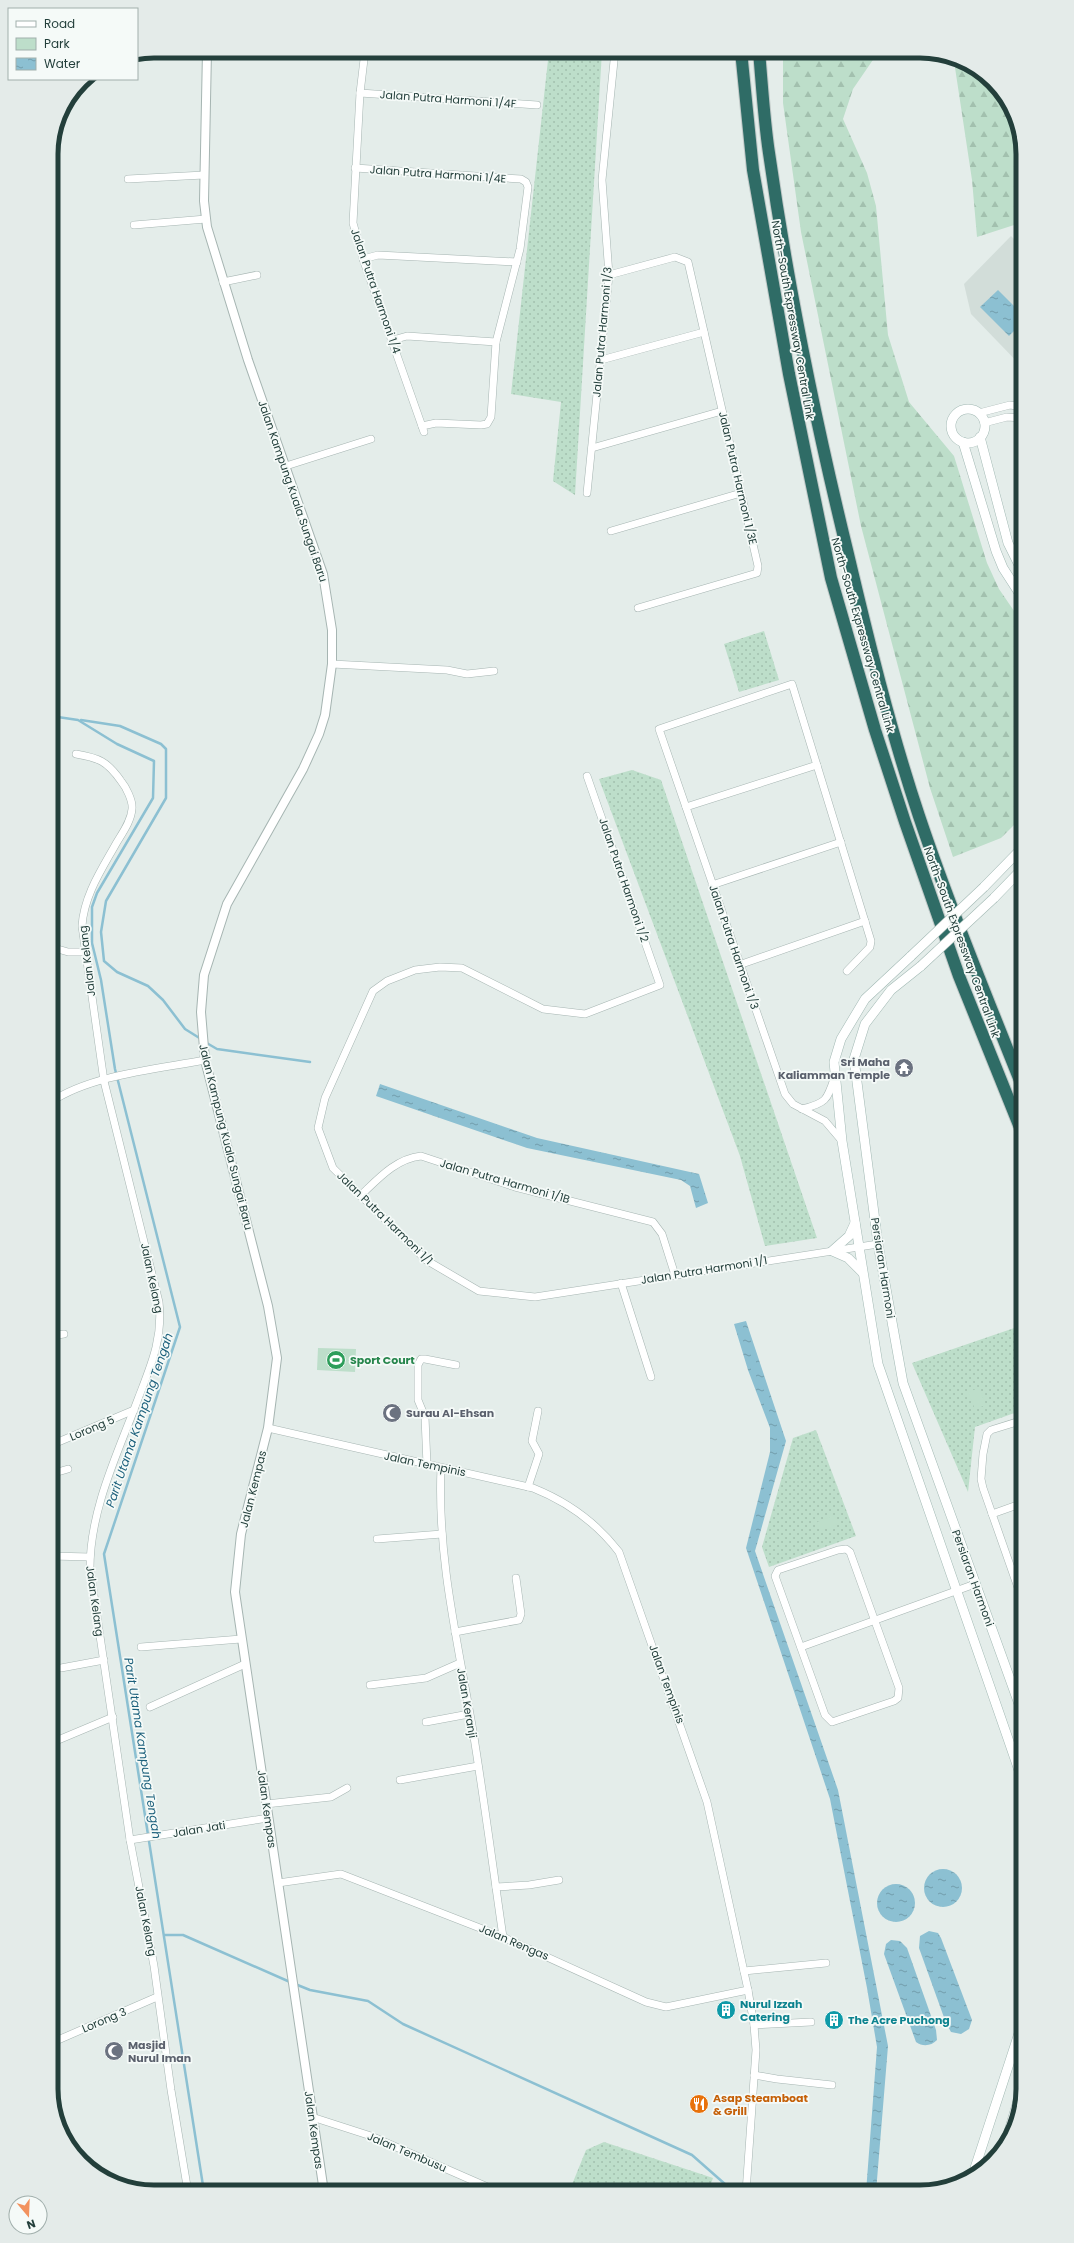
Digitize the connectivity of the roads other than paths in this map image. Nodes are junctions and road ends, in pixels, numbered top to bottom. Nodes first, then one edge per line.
1 (207, 58) edge
2 (364, 58) edge
3 (614, 58) edge
4 (742, 58) edge
5 (760, 58) edge
6 (360, 94) junction
7 (537, 105) dead end
8 (355, 168) junction
9 (204, 175) junction
10 (128, 179) dead end
11 (206, 219) junction
12 (134, 225) dead end
13 (363, 259) junction
14 (517, 262) junction
15 (257, 274) dead end
16 (609, 275) junction
17 (223, 282) junction
18 (704, 332) junction
19 (393, 340) junction
20 (496, 342) junction
21 (601, 360) junction
22 (1016, 405) edge
23 (722, 411) junction
24 (979, 413) junction
25 (1016, 418) edge
26 (984, 423) junction
27 (980, 437) junction
28 (371, 439) dead end
29 (963, 442) junction
30 (592, 448) junction
31 (286, 466) junction
32 (588, 493) dead end
33 (741, 493) junction
34 (611, 531) dead end
35 (1016, 558) edge
36 (1016, 588) edge
37 (638, 608) dead end
38 (332, 664) junction
39 (494, 671) dead end
40 (76, 754) dead end
41 (817, 765) junction
42 (587, 776) dead end
43 (686, 807) junction
44 (841, 842) junction
45 (1016, 854) edge
46 (1016, 875) edge
47 (712, 885) junction
48 (865, 921) junction
49 (58, 948) edge
50 (85, 952) junction
51 (739, 965) junction
52 (847, 971) dead end
53 (660, 985) joint
54 (205, 1060) junction
55 (1016, 1071) edge
56 (836, 1074) junction
57 (107, 1080) junction
58 (58, 1098) edge
59 (802, 1109) junction
60 (1016, 1118) edge
61 (842, 1141) junction
62 (360, 1196) junction
63 (854, 1223) junction
64 (878, 1244) junction
65 (859, 1247) junction
66 (832, 1250) junction
67 (675, 1274) junction
68 (865, 1276) junction
69 (622, 1283) junction
70 (64, 1334) dead end
71 (58, 1335) edge
72 (456, 1365) dead end
73 (651, 1377) dead end
74 (134, 1410) junction
75 (538, 1411) dead end
76 (1016, 1422) edge
77 (268, 1428) junction
78 (58, 1442) edge
79 (427, 1465) junction
80 (441, 1468) junction
81 (68, 1469) dead end
82 (58, 1472) edge
83 (528, 1487) junction
84 (1016, 1505) edge
85 (992, 1514) junction
86 (442, 1534) junction
87 (377, 1539) dead end
88 (58, 1556) edge
89 (90, 1557) junction
90 (516, 1578) dead end
91 (1016, 1578) edge
92 (975, 1584) junction
93 (956, 1591) junction
94 (875, 1620) junction
95 (455, 1632) junction
96 (241, 1639) junction
97 (141, 1647) dead end
98 (801, 1647) junction
99 (104, 1660) junction
100 (460, 1663) junction
101 (245, 1664) junction
102 (61, 1668) dead end
103 (1016, 1680) edge
104 (1011, 1682) junction
105 (370, 1685) dead end
106 (1016, 1696) edge
107 (150, 1707) dead end
108 (469, 1714) junction
109 (113, 1716) junction
110 (426, 1722) dead end
111 (58, 1740) edge
112 (1016, 1762) edge
113 (478, 1766) junction
114 (400, 1780) dead end
115 (347, 1788) dead end
116 (266, 1804) junction
117 (268, 1818) junction
118 (130, 1840) junction
119 (559, 1880) dead end
120 (278, 1883) junction
121 (496, 1887) junction
122 (504, 1937) junction
123 (826, 1963) dead end
124 (744, 1971) junction
125 (748, 1990) junction
126 (157, 1997) junction
127 (811, 2022) dead end
128 (754, 2025) junction
129 (58, 2040) edge
130 (1016, 2042) edge
131 (754, 2075) junction
132 (832, 2085) dead end
133 (312, 2117) junction
134 (975, 2167) edge
135 (187, 2185) edge
136 (323, 2185) edge
137 (483, 2185) edge
138 (746, 2185) edge

1 - 9 street, Jalan Kampung Kuala Sungai Baru
2 - 6 street, Jalan Putra Harmoni 1/4
3 - 16 street, Jalan Putra Harmoni 1/3
4 - 60 highway, North–South Expressway Central Link
5 - 55 highway, North–South Expressway Central Link
6 - 7 street, Jalan Putra Harmoni 1/4F
6 - 8 street, Jalan Putra Harmoni 1/4
8 - 13 street, Jalan Putra Harmoni 1/4
8 - 14 street, Jalan Putra Harmoni 1/4E
9 - 10 street
9 - 11 street, Jalan Kampung Kuala Sungai Baru
11 - 12 street
11 - 17 street, Jalan Kampung Kuala Sungai Baru
13 - 14 street
13 - 19 street, Jalan Putra Harmoni 1/4
14 - 20 street
15 - 17 street
16 - 18 street, Jalan Putra Harmoni 1/3E
16 - 21 street, Jalan Putra Harmoni 1/3
17 - 31 street, Jalan Kampung Kuala Sungai Baru
18 - 21 street
18 - 23 street, Jalan Putra Harmoni 1/3E
19 - 20 street
19 - 20 street, Jalan Putra Harmoni 1/4
21 - 30 street, Jalan Putra Harmoni 1/3
22 - 24 street
23 - 30 street
23 - 33 street, Jalan Putra Harmoni 1/3E
24 - 26 main road
24 - 29 main road
25 - 26 street
26 - 27 main road
27 - 29 main road
27 - 35 main road
28 - 31 street
29 - 36 main road
30 - 32 street, Jalan Putra Harmoni 1/3
31 - 38 street, Jalan Kampung Kuala Sungai Baru
33 - 34 street
33 - 37 street, Jalan Putra Harmoni 1/3E
38 - 39 street
38 - 54 street, Jalan Kampung Kuala Sungai Baru
40 - 50 street, Jalan Kelang
41 - 43 street
41 - 43 street, Jalan Putra Harmoni 1/3
41 - 44 street
42 - 53 street, Jalan Putra Harmoni 1/2
43 - 47 street, Jalan Putra Harmoni 1/3
44 - 47 street
44 - 48 street
45 - 56 main road, Persiaran Harmoni, bridge
46 - 64 main road, Persiaran Harmoni, bridge
47 - 51 street, Jalan Putra Harmoni 1/3
48 - 51 street
48 - 52 street
49 - 50 street
50 - 57 street, Jalan Kelang
51 - 59 street, Jalan Putra Harmoni 1/3
53 - 62 street, Jalan Putra Harmoni 1/1
54 - 57 street
54 - 77 street, Jalan Kampung Kuala Sungai Baru
56 - 59 street, Persiaran Harmoni
56 - 61 main road, Persiaran Harmoni
57 - 58 street
57 - 74 street, Jalan Kelang
59 - 61 street, Jalan Putra Harmoni 1/3
61 - 63 main road, Persiaran Harmoni
62 - 67 street, Jalan Putra Harmoni 1/1B
62 - 69 street, Jalan Putra Harmoni 1/1
63 - 65 main road, Persiaran Harmoni
63 - 66 main road
64 - 65 street, Jalan Putra Harmoni 1/1
64 - 92 main road, Persiaran Harmoni
65 - 66 street, Jalan Putra Harmoni 1/1
65 - 68 main road, Persiaran Harmoni
66 - 67 street, Jalan Putra Harmoni 1/1
66 - 68 main road
67 - 69 street, Jalan Putra Harmoni 1/1
68 - 93 main road, Persiaran Harmoni
69 - 73 street
70 - 71 street
72 - 79 street
74 - 78 street, Lorong 5
74 - 89 street, Jalan Kelang
75 - 83 street
76 - 85 street
77 - 79 street, Jalan Tempinis
77 - 96 street, Jalan Kempas
79 - 80 street, Jalan Tempinis
80 - 83 street, Jalan Tempinis
80 - 86 street, Jalan Keranji
81 - 82 street
83 - 124 street, Jalan Tempinis
84 - 85 street
85 - 91 street
86 - 87 street
86 - 95 street, Jalan Keranji
88 - 89 street
89 - 99 street, Jalan Kelang
90 - 95 street
92 - 93 street
92 - 104 main road, Persiaran Harmoni
93 - 94 street
93 - 112 main road, Persiaran Harmoni
94 - 98 street
94 - 98 street
94 - 98 street
95 - 100 street, Jalan Keranji
96 - 97 street
96 - 101 street, Jalan Kempas
99 - 102 street
99 - 109 street, Jalan Kelang
100 - 105 street
100 - 108 street, Jalan Keranji
101 - 107 street
101 - 116 street, Jalan Kempas
103 - 104 street
104 - 106 main road, Persiaran Harmoni
108 - 110 street
108 - 113 street, Jalan Keranji
109 - 111 street
109 - 118 street, Jalan Kelang
113 - 114 street
113 - 121 street, Jalan Keranji
115 - 116 street
116 - 117 street, Jalan Kempas
117 - 118 street, Jalan Jati
117 - 120 street, Jalan Kempas
118 - 126 street, Jalan Kelang
119 - 121 street
120 - 122 street, Jalan Rengas
120 - 133 street, Jalan Kempas
121 - 122 street, Jalan Keranji
122 - 125 street, Jalan Rengas
123 - 124 street
124 - 125 street, Jalan Tempinis
125 - 128 street, Jalan Tempinis
126 - 129 street, Lorong 3
126 - 135 street, Jalan Kelang
127 - 128 street
128 - 131 street, Jalan Tempinis
130 - 134 main road
131 - 132 street
131 - 138 street, Jalan Tempinis
133 - 136 street, Jalan Kempas
133 - 137 street, Jalan Tembusu

